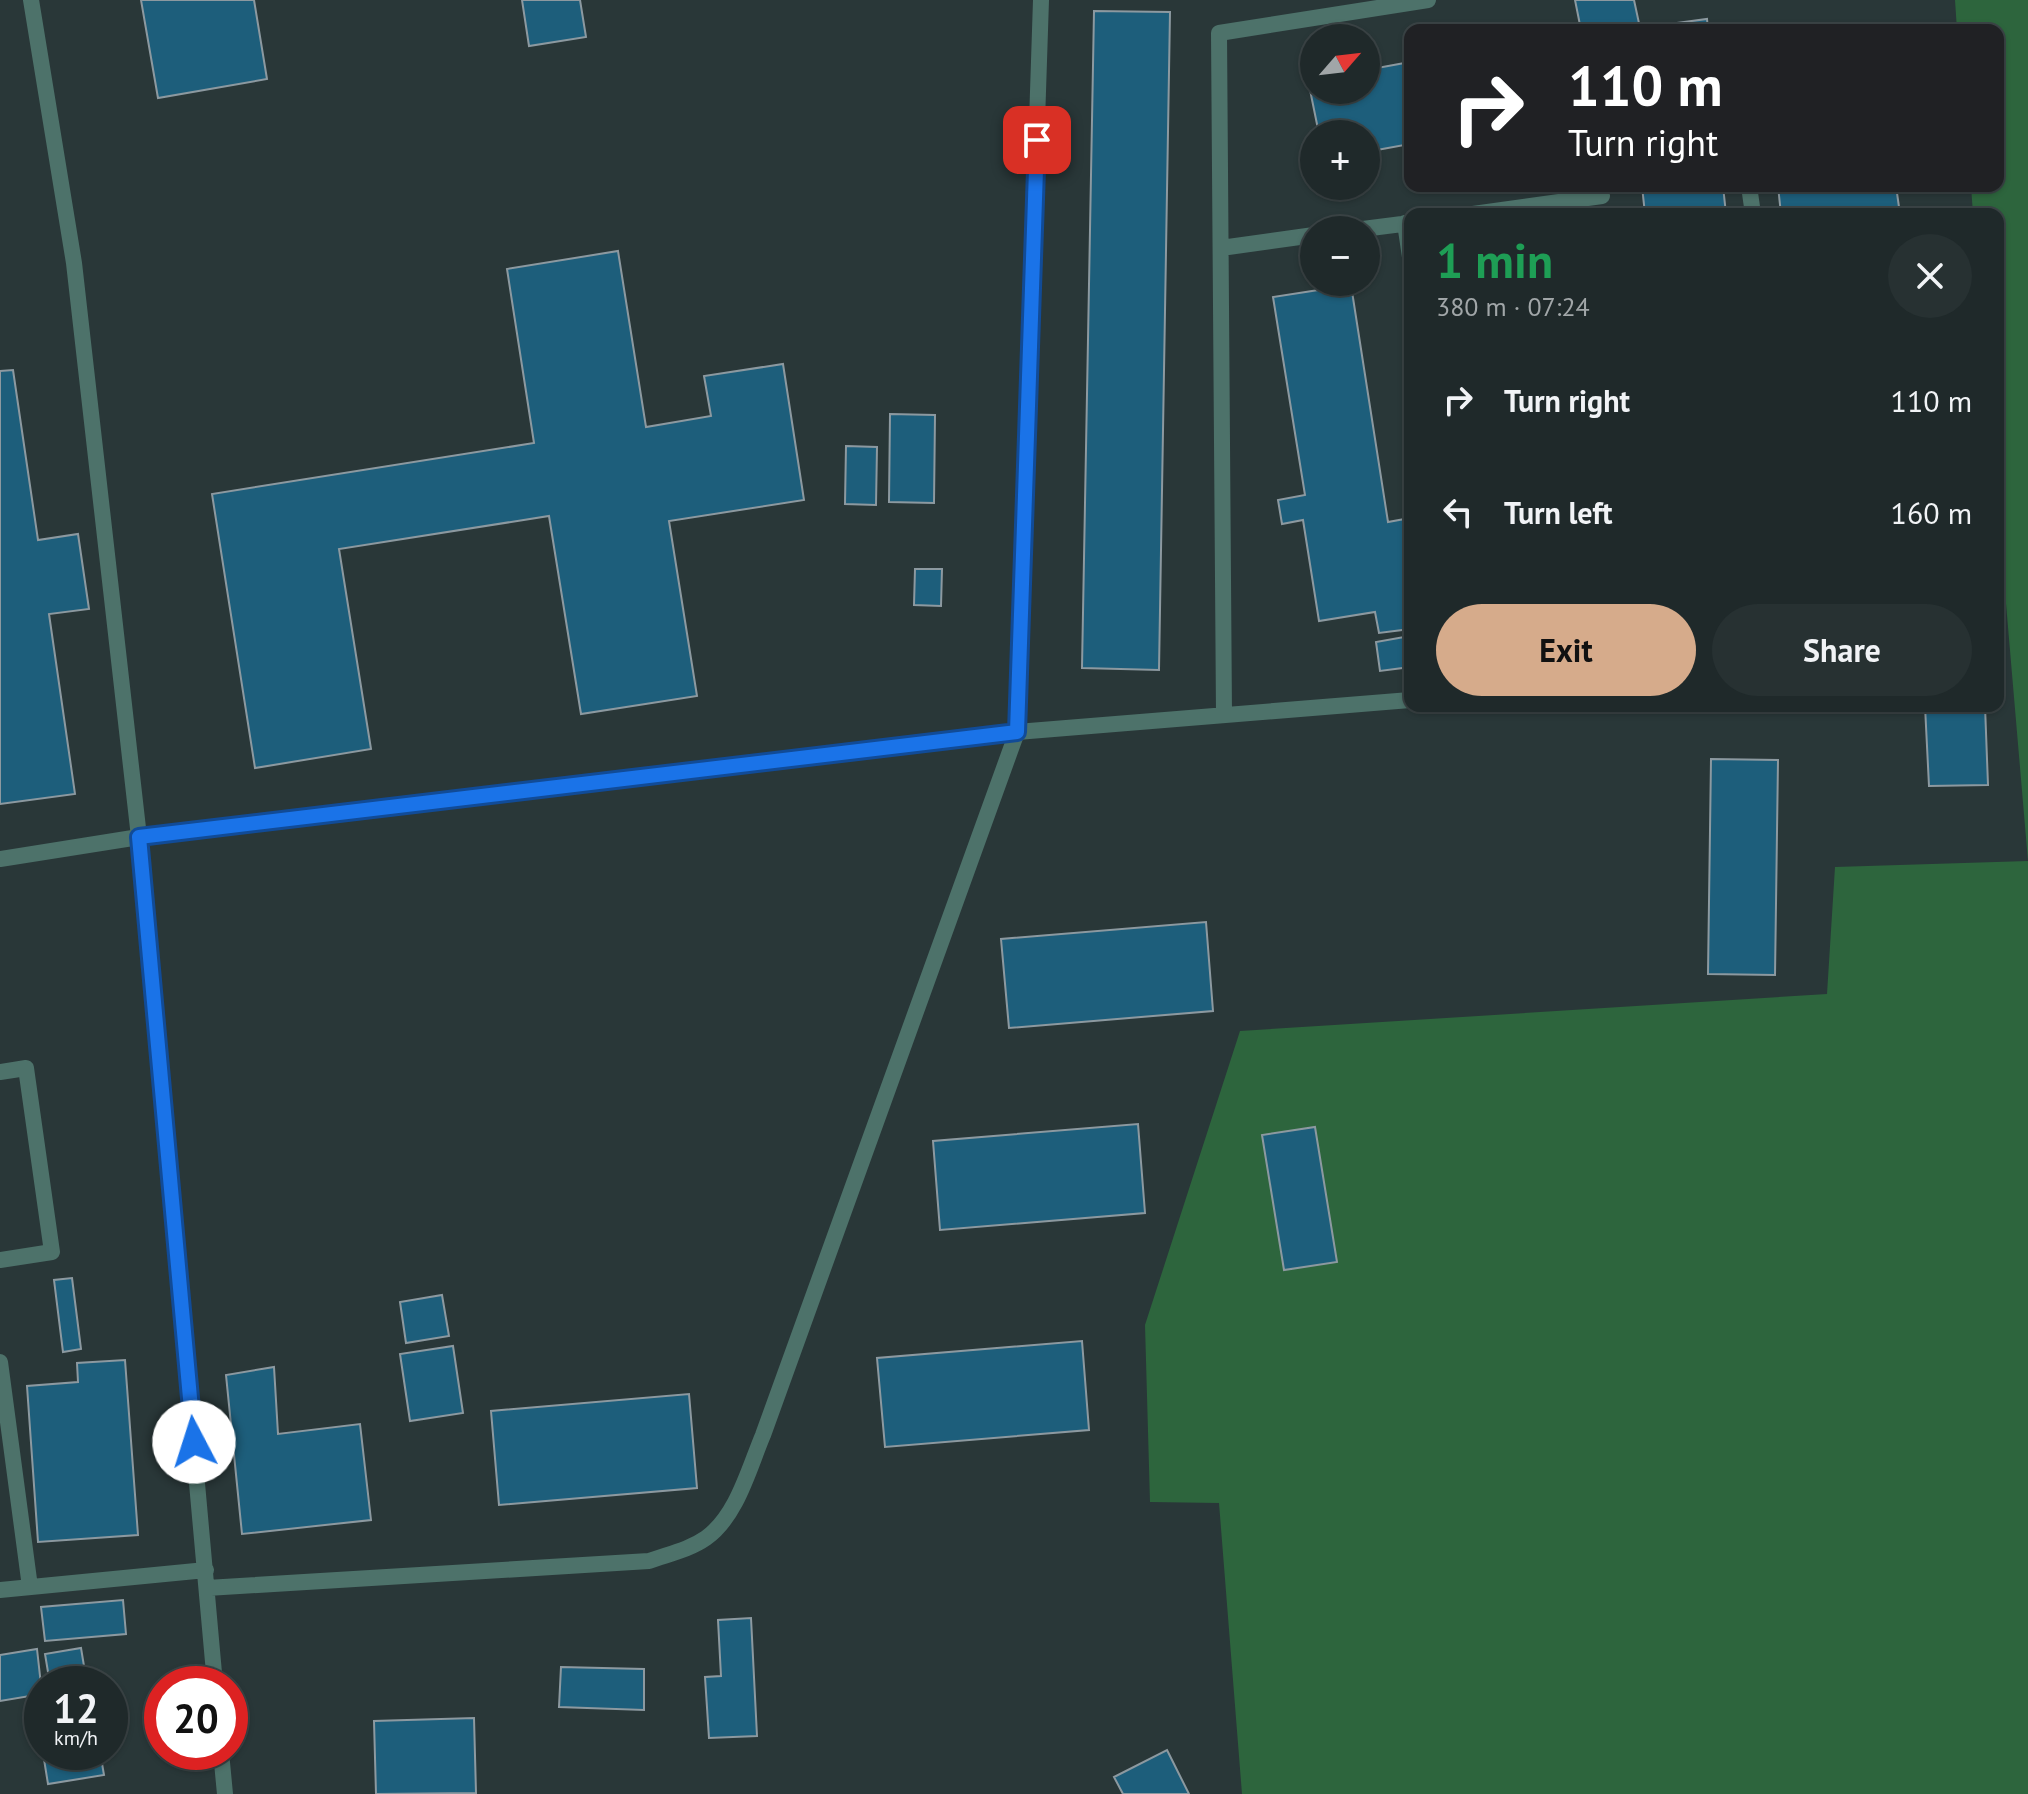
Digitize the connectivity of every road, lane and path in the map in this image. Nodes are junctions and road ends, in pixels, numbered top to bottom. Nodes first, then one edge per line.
1 (31, 0) edge
2 (1041, 0) edge
3 (1428, 0) edge
4 (1602, 196) dead end
5 (1516, 208) edge
6 (1404, 224) edge
7 (1380, 227) edge
8 (1300, 237) edge
9 (1221, 248) junction
10 (1404, 700) edge
11 (1224, 715) junction
12 (1017, 732) junction
13 (139, 837) junction
14 (0, 859) edge
15 (0, 1072) edge
16 (0, 1260) edge
17 (0, 1362) edge
18 (206, 1570) junction
19 (30, 1587) junction
20 (207, 1588) junction
21 (0, 1590) edge
22 (214, 1666) edge
23 (223, 1770) edge
24 (225, 1794) edge

1 - 13 lane
2 - 12 lane
3 - 9 lane
4 - 5 lane
6 - 7 lane
8 - 9 lane
9 - 11 lane
10 - 11 lane
11 - 12 lane
12 - 13 lane
12 - 20 lane
13 - 14 lane
13 - 18 lane
15 - 16 lane
17 - 19 lane
18 - 19 lane
18 - 20 lane
19 - 21 lane
20 - 22 lane
23 - 24 lane

